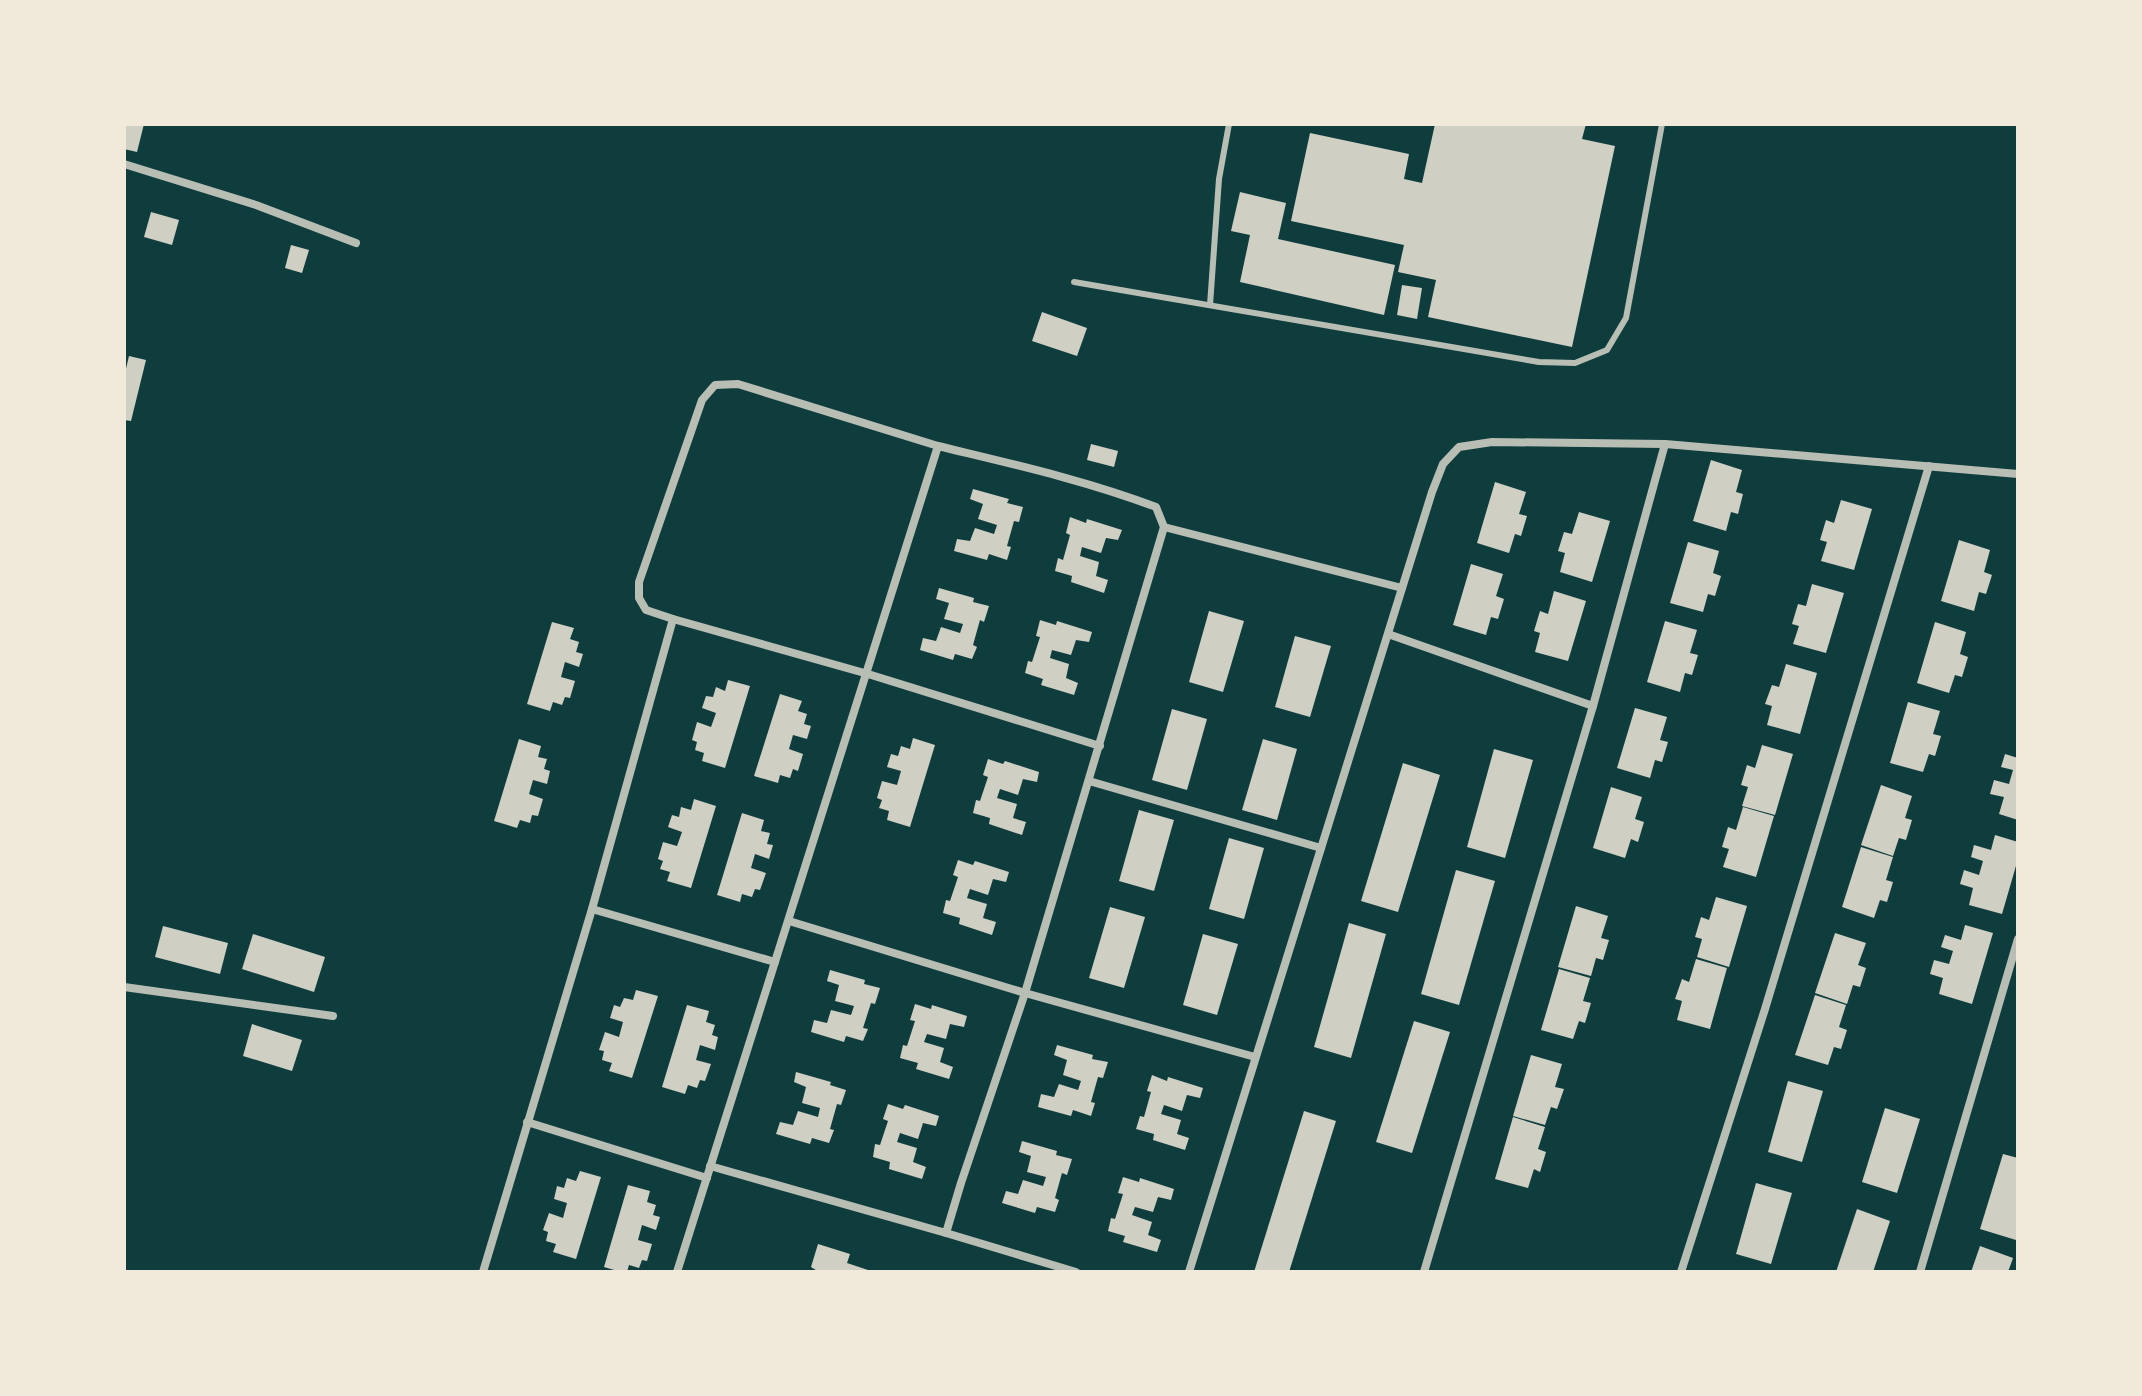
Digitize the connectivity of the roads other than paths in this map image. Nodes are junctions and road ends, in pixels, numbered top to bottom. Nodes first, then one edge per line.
1 (1229, 124) edge
2 (1662, 124) edge
3 (124, 164) edge
4 (356, 243) dead end
5 (1074, 282) dead end
6 (1210, 305) junction
7 (1665, 444) junction
8 (938, 446) junction
9 (1929, 466) junction
10 (2018, 474) edge
11 (1164, 527) junction
12 (1402, 588) junction
13 (673, 619) junction
14 (1388, 634) junction
15 (868, 674) junction
16 (1593, 706) junction
17 (1100, 746) junction
18 (1089, 781) junction
19 (1321, 848) junction
20 (592, 909) junction
21 (789, 921) junction
22 (2018, 939) edge
23 (775, 962) junction
24 (124, 987) edge
25 (1025, 993) junction
26 (333, 1016) dead end
27 (1255, 1057) junction
28 (527, 1122) junction
29 (710, 1166) junction
30 (707, 1178) junction
31 (946, 1233) junction
32 (483, 1272) edge
33 (677, 1272) edge
34 (1076, 1272) edge
35 (1189, 1272) edge
36 (1424, 1272) edge
37 (1681, 1272) edge
38 (1920, 1272) edge

1 - 6 lane
2 - 6 lane
3 - 4 street
5 - 6 lane
7 - 9 street
7 - 12 street
7 - 16 street
8 - 11 street
8 - 13 street
8 - 15 street
9 - 10 street
9 - 37 street
11 - 12 street
11 - 17 street
12 - 14 street
13 - 15 street
13 - 20 street
14 - 16 street
14 - 19 street
15 - 17 street
15 - 21 street
16 - 36 street
17 - 18 street
18 - 19 street
18 - 25 street
19 - 27 street
20 - 23 street
20 - 28 street
21 - 23 street
21 - 25 street
22 - 38 street
23 - 29 street
24 - 26 street
25 - 27 street
25 - 31 street
27 - 35 street
28 - 30 street
28 - 32 street
29 - 30 street
29 - 31 street
30 - 33 street
31 - 34 street

